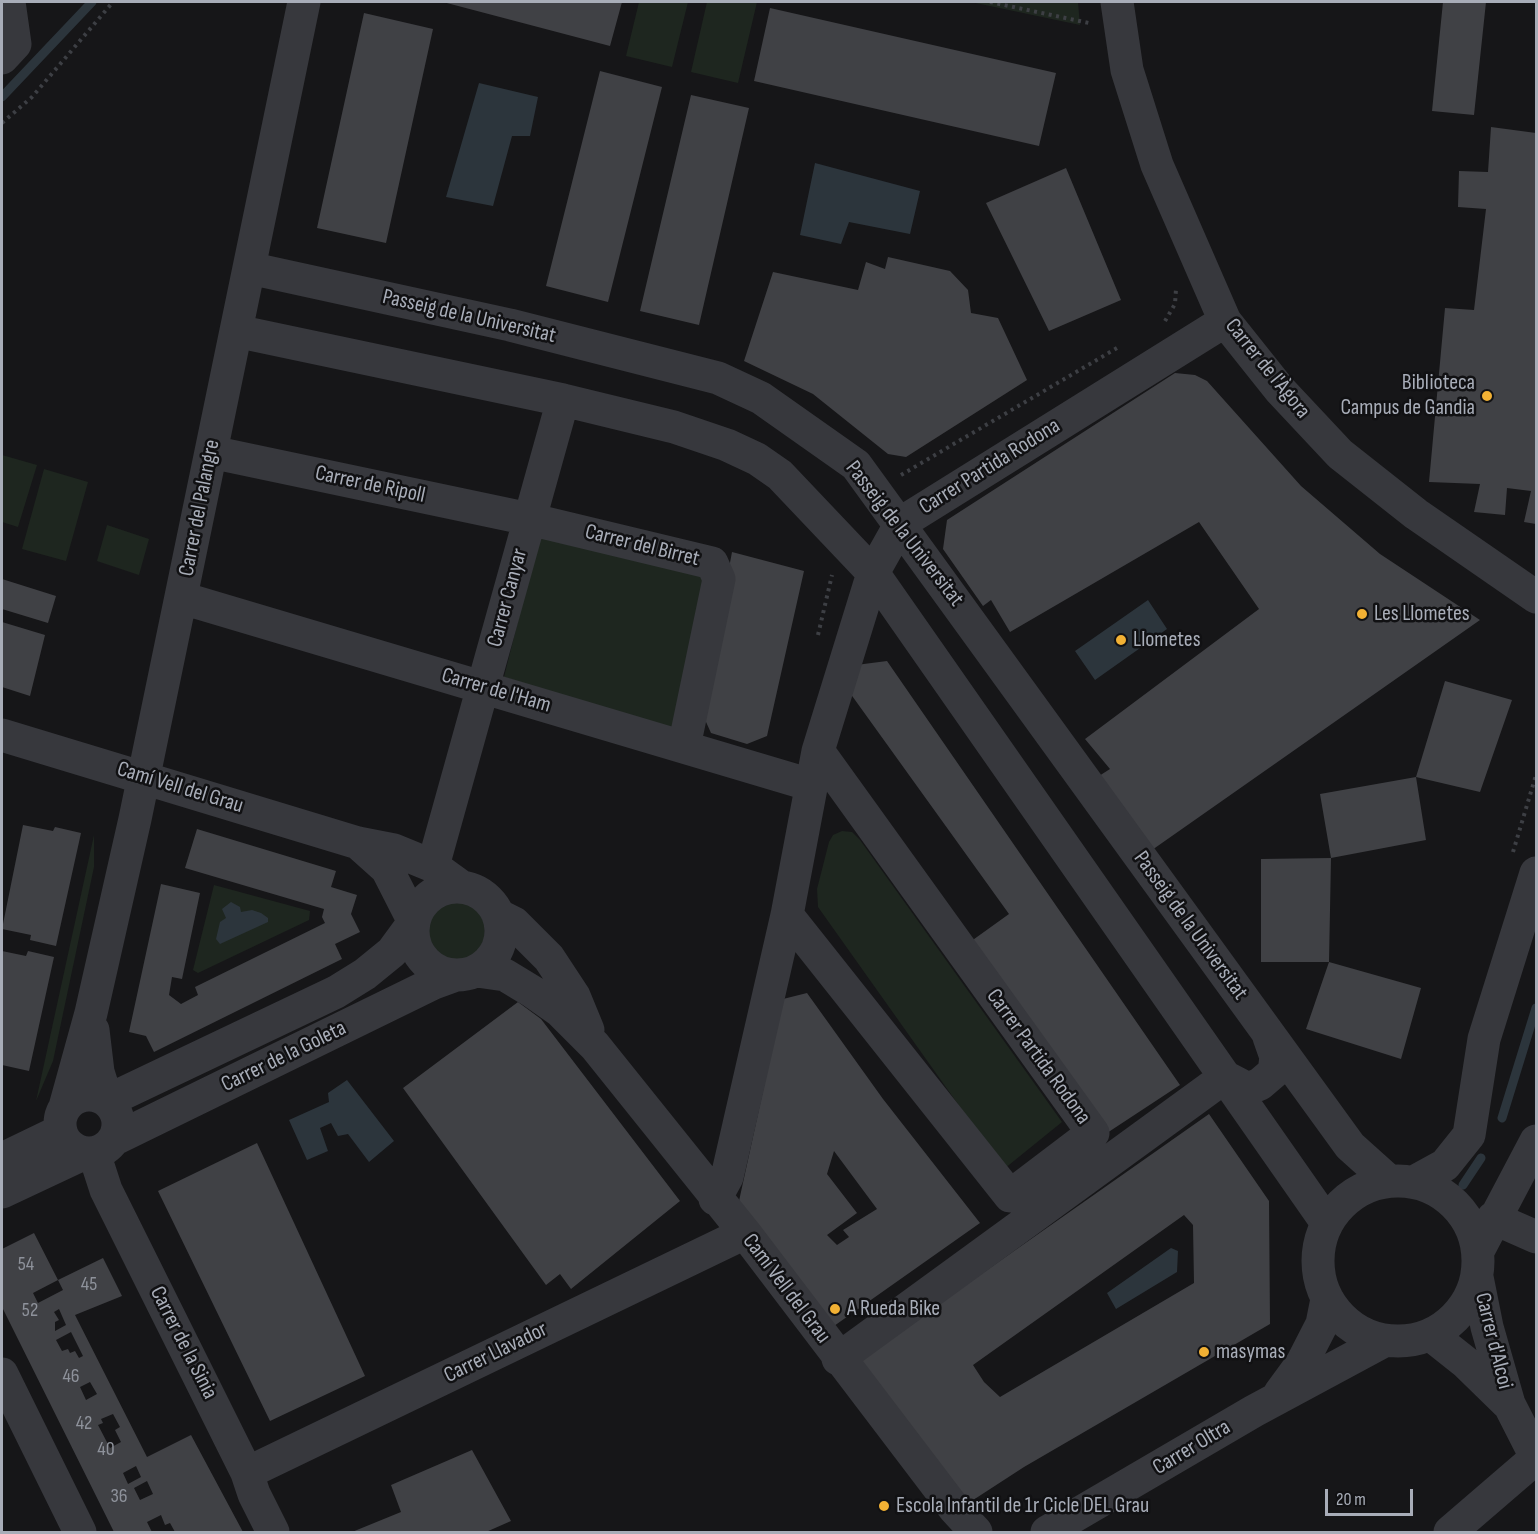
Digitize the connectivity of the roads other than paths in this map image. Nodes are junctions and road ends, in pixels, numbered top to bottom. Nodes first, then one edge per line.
1 (9, 2) edge
2 (304, 2) edge
3 (1119, 16) edge
4 (2, 58) edge
5 (249, 268) junction
6 (1226, 321) junction
7 (236, 331) junction
8 (563, 400) junction
9 (211, 452) junction
10 (529, 519) junction
11 (901, 523) junction
12 (873, 573) junction
13 (1530, 587) edge
14 (182, 598) junction
15 (484, 688) junction
16 (2, 735) edge
17 (684, 747) junction
18 (818, 751) junction
19 (144, 777) junction
20 (811, 785) junction
21 (358, 843) junction
22 (433, 866) junction
23 (1536, 873) edge
24 (462, 887) junction
25 (498, 915) junction
26 (787, 915) junction
27 (414, 922) junction
28 (466, 973) junction
29 (91, 1014) junction
30 (1269, 1037) junction
31 (595, 1046) junction
32 (1225, 1077) junction
33 (107, 1101) junction
34 (63, 1119) junction
35 (1536, 1142) edge
36 (97, 1149) junction
37 (2, 1159) edge
38 (1401, 1182) junction
39 (2, 1192) edge
40 (715, 1198) junction
41 (1493, 1218) junction
42 (1327, 1223) junction
43 (745, 1233) junction
44 (1536, 1237) edge
45 (1477, 1264) junction
46 (1327, 1299) junction
47 (1431, 1335) junction
48 (1384, 1341) junction
49 (838, 1359) junction
50 (2, 1374) edge
51 (1275, 1400) junction
52 (1509, 1404) junction
53 (1536, 1457) edge
54 (247, 1473) junction
55 (80, 1533) edge
56 (273, 1533) edge
57 (976, 1533) edge
58 (1047, 1533) edge
59 (1450, 1533) edge

1 - 4 street
2 - 5 street, Carrer del Palangre
3 - 6 street, Carrer de l'Àgora
5 - 7 street, Carrer del Palangre
5 - 11 street, Passeig de la Universitat
6 - 11 street, Carrer Partida Rodona
6 - 13 street, Carrer de l'Àgora
7 - 8 street
7 - 9 street, Carrer del Palangre
8 - 10 street, Carrer Canyar
8 - 12 street
9 - 10 street, Carrer de Ripoll
9 - 14 street, Carrer del Palangre
10 - 15 street, Carrer Canyar
10 - 17 street, Carrer del Birret
11 - 12 street, Carrer Partida Rodona
11 - 30 street, Passeig de la Universitat
12 - 18 street, Carrer Partida Rodona
12 - 32 street
14 - 15 street, Carrer de l'Ham
14 - 19 street, Carrer del Palangre
15 - 17 street, Carrer de l'Ham
15 - 22 street, Carrer Canyar
16 - 19 street, Camí Vell del Grau
17 - 20 street, Carrer de l'Ham
18 - 20 street, Carrer Partida Rodona
18 - 26 street, Carrer Partida Rodona
19 - 21 street, Camí Vell del Grau
19 - 29 street, Carrer del Palangre
20 - 26 street, Carrer Partida Rodona
21 - 22 street, Camí Vell del Grau
21 - 27 street, Camí Vell del Grau
22 - 24 street, Camí Vell del Grau
23 - 38 street
24 - 25 street
24 - 27 street
25 - 28 street
25 - 31 street, Camí Vell del Grau
26 - 40 street, Carrer Partida Rodona
27 - 28 street
27 - 33 street, Carrer de la Goleta
28 - 31 street, Camí Vell del Grau
28 - 36 street, Carrer de la Goleta
29 - 33 street, Carrer del Palangre
29 - 34 street, Carrer del Palangre
30 - 32 street, Passeig de la Universitat
30 - 38 street, Passeig de la Universitat
31 - 40 street, Camí Vell del Grau
32 - 42 street
32 - 49 street
33 - 34 street
33 - 36 street
34 - 36 street
34 - 37 street
35 - 41 street
36 - 39 street, Carrer de la Goleta
36 - 54 street, Carrer de la Sinia
38 - 42 street
38 - 45 street
40 - 43 street, Camí Vell del Grau
41 - 44 street
41 - 45 street
42 - 46 street
43 - 49 street, Camí Vell del Grau
43 - 54 street, Carrer Llavador
45 - 47 street
45 - 52 street, Carrer d'Alcoi
46 - 48 street
46 - 51 street, Carrer Oltra
47 - 48 street
47 - 52 street, Carrer d'Alcoi
48 - 51 street, Carrer Oltra
49 - 57 street, Camí Vell del Grau
50 - 55 street
51 - 58 street, Carrer Oltra
52 - 53 street, Carrer d'Alcoi
53 - 59 street
54 - 56 street, Carrer de la Sinia

